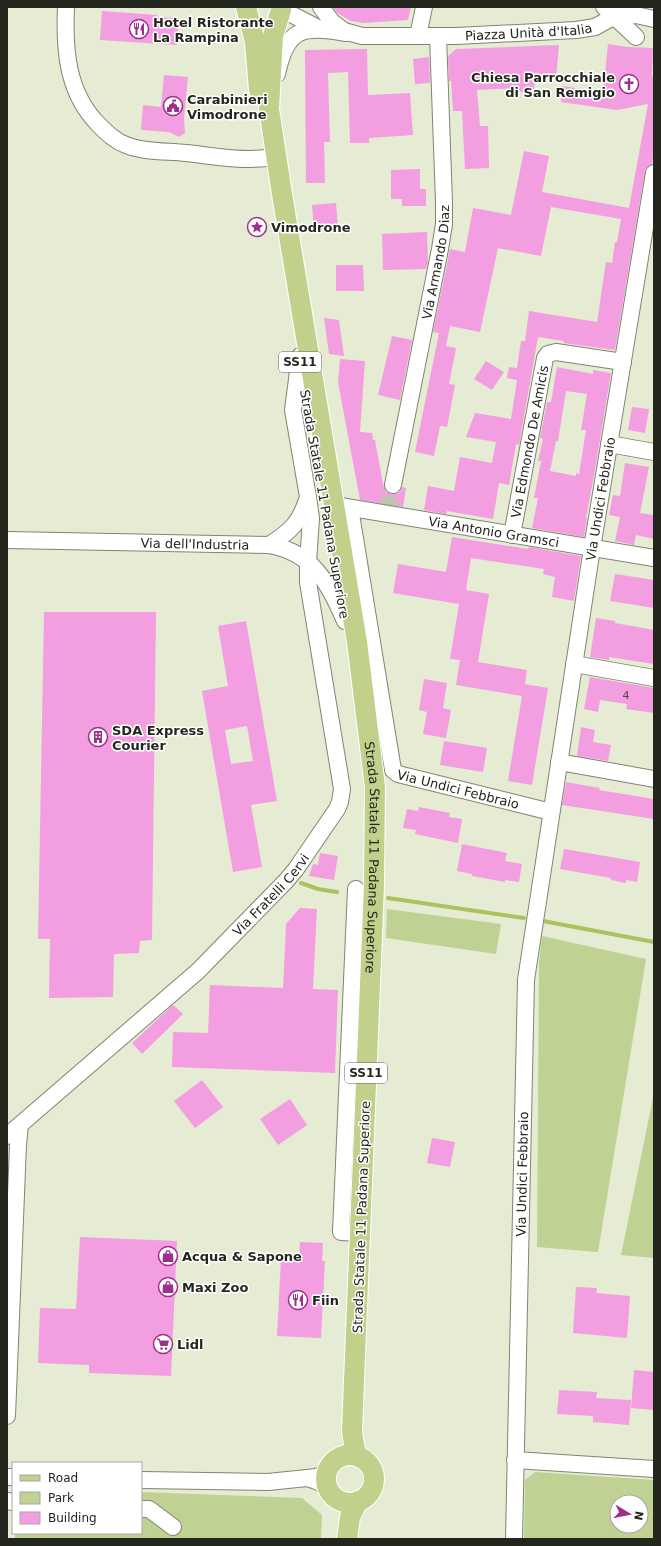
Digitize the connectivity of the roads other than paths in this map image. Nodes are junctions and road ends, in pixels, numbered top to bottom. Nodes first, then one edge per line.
1 (66, 7) edge
2 (245, 7) edge
3 (321, 7) edge
4 (424, 7) edge
5 (284, 9) edge
6 (610, 11) edge
7 (647, 17) edge
8 (654, 25) edge
9 (320, 29) junction
10 (348, 33) junction
11 (418, 36) junction
12 (438, 36) junction
13 (636, 36) junction
14 (269, 109) junction
15 (267, 158) junction
16 (653, 182) edge
17 (300, 356) junction
18 (623, 362) junction
19 (609, 444) junction
20 (654, 452) edge
21 (393, 485) tunnel mouth
22 (308, 497) junction
23 (342, 506) junction
24 (512, 535) junction
25 (7, 540) edge
26 (268, 545) junction
27 (592, 548) junction
28 (654, 558) edge
29 (308, 563) junction
30 (345, 621) junction
31 (574, 664) junction
32 (654, 678) edge
33 (366, 715) junction
34 (559, 762) junction
35 (654, 779) edge
36 (551, 812) junction
37 (356, 888) dead end
38 (20, 1125) junction
39 (7, 1136) edge
40 (351, 1232) junction
41 (7, 1416) edge
42 (352, 1431) junction
43 (341, 1458) junction
44 (360, 1458) junction
45 (515, 1460) junction
46 (654, 1469) edge
47 (142, 1480) edge
48 (331, 1486) junction
49 (358, 1501) junction
50 (142, 1509) edge
51 (173, 1527) dead end
52 (347, 1534) edge
53 (514, 1539) edge

1 - 15 street
2 - 5 main road, Strada Statale 11 Padana Superiore / SS11
2 - 15 main road, Strada Statale 11 Padana Superiore / SS11
3 - 10 street
4 - 11 street
5 - 9 street
5 - 14 main road, Strada Statale 11 Padana Superiore / SS11
6 - 7 street
6 - 12 street, Piazza Unità d'Italia
6 - 13 street
7 - 13 street
8 - 13 street
9 - 10 street, Piazza Unità d'Italia
9 - 14 street
10 - 11 street, Piazza Unità d'Italia
11 - 12 street, Piazza Unità d'Italia
12 - 21 street, Via Armando Diaz
14 - 23 main road, Strada Statale 11 Padana Superiore / SS11
15 - 17 main road, Strada Statale 11 Padana Superiore / SS11
16 - 18 street, Via Undici Febbraio
17 - 22 street, Via Fratelli Cervi
17 - 30 main road, Strada Statale 11 Padana Superiore / SS11
18 - 19 street, Via Undici Febbraio
18 - 24 street, Via Edmondo De Amicis
19 - 20 street
19 - 27 street, Via Undici Febbraio
22 - 26 street
22 - 29 street, Via Fratelli Cervi
23 - 24 street, Via Antonio Gramsci
23 - 33 main road, Strada Statale 11 Padana Superiore / SS11
23 - 36 street, Via Undici Febbraio
24 - 27 street, Via Antonio Gramsci
25 - 26 street, Via dell'Industria
26 - 29 street, Via dell'Industria
27 - 28 street, Via Antonio Gramsci
27 - 31 street, Via Undici Febbraio
29 - 30 street, Via dell'Industria
29 - 38 street, Via Fratelli Cervi
30 - 33 main road, Strada Statale 11 Padana Superiore / SS11
31 - 32 street
31 - 34 street, Via Undici Febbraio
33 - 40 main road, Strada Statale 11 Padana Superiore / SS11
34 - 35 street
34 - 36 street, Via Undici Febbraio
36 - 45 street, Via Undici Febbraio
37 - 40 street
38 - 39 street, Via Fratelli Cervi
38 - 41 street
40 - 42 main road, Strada Statale 11 Padana Superiore / SS11
42 - 43 main road, Strada Statale 11 Padana Superiore / SS11
42 - 44 main road, Strada Statale 11 Padana Superiore / SS11
43 - 44 main road
43 - 48 main road, Strada Statale 11 Padana Superiore / SS11
44 - 49 main road, Strada Statale 11 Padana Superiore / SS11
45 - 46 street
45 - 53 street, Via Undici Febbraio
47 - 48 street
48 - 49 main road
48 - 52 main road, Strada Statale 11 Padana Superiore / SS11
49 - 52 main road, Strada Statale 11 Padana Superiore / SS11
50 - 51 street

